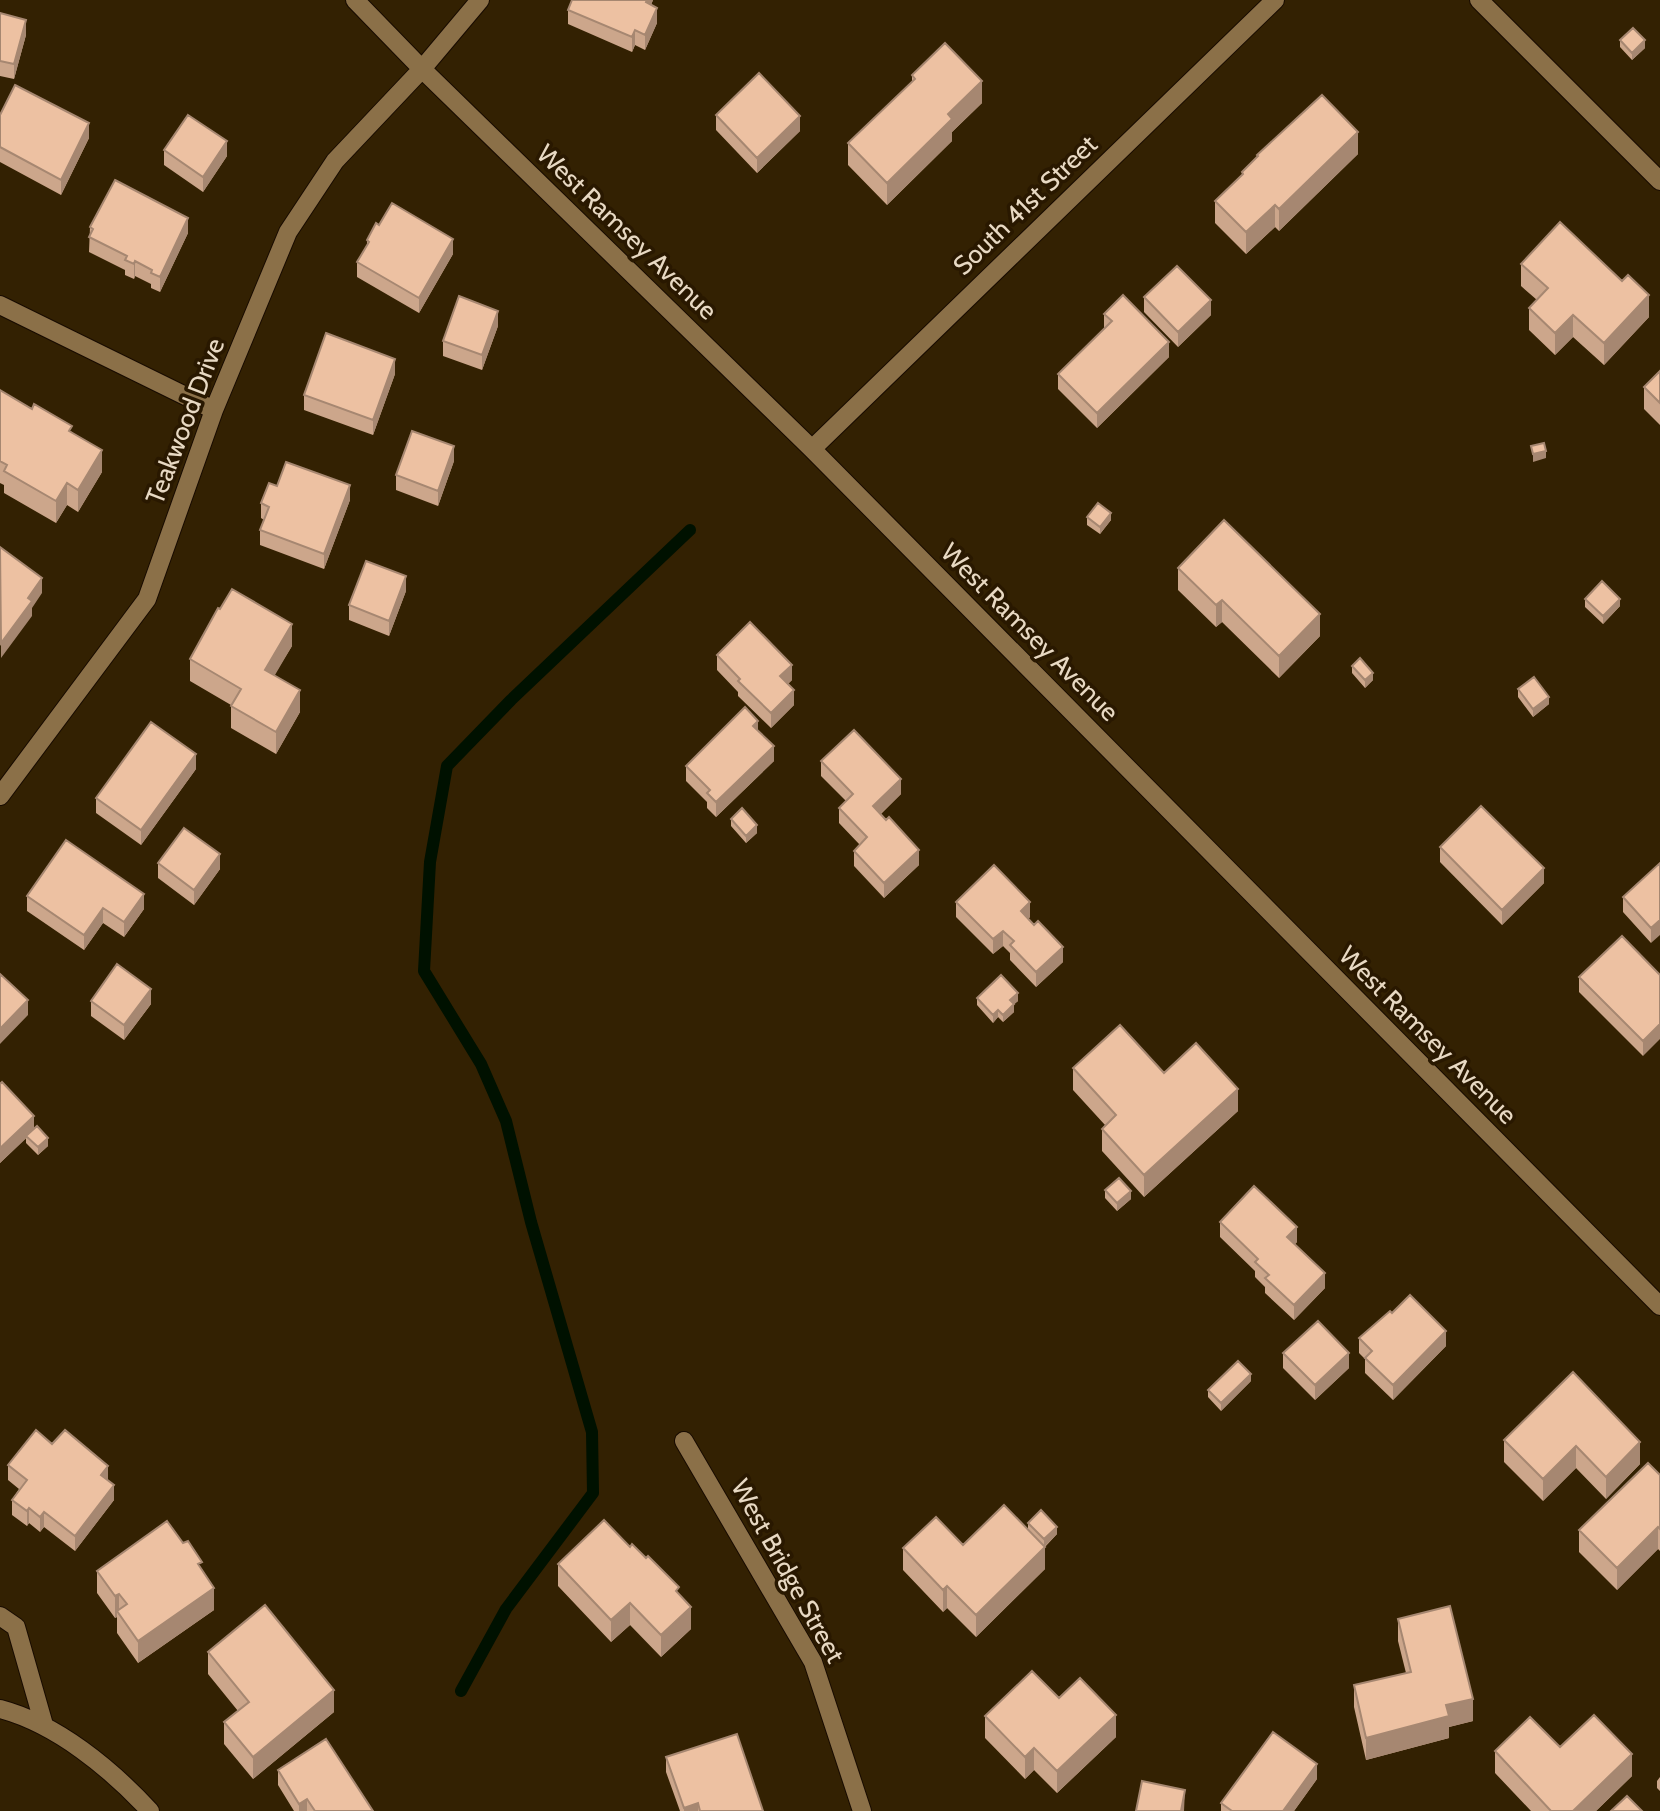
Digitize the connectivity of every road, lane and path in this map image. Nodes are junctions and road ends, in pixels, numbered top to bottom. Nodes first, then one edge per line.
1 (355, 0) edge
2 (480, 0) edge
3 (1275, 0) edge
4 (1479, 0) edge
5 (422, 69) junction
6 (1660, 181) edge
7 (0, 305) edge
8 (214, 410) junction
9 (812, 449) junction
10 (0, 796) edge
11 (1660, 1306) edge
12 (684, 1441) dead end
13 (0, 1616) edge
14 (0, 1709) edge
15 (44, 1725) junction
16 (150, 1811) edge
17 (862, 1811) edge

1 - 5 street, West Ramsey Avenue
2 - 5 street, Teakwood Drive
3 - 9 street, South 41st Street
4 - 6 street
5 - 8 street, Teakwood Drive
5 - 9 street, West Ramsey Avenue
7 - 8 street
8 - 10 street, Teakwood Drive
9 - 11 street, West Ramsey Avenue
12 - 17 street, West Bridge Street
13 - 15 street
14 - 15 street
15 - 16 street

